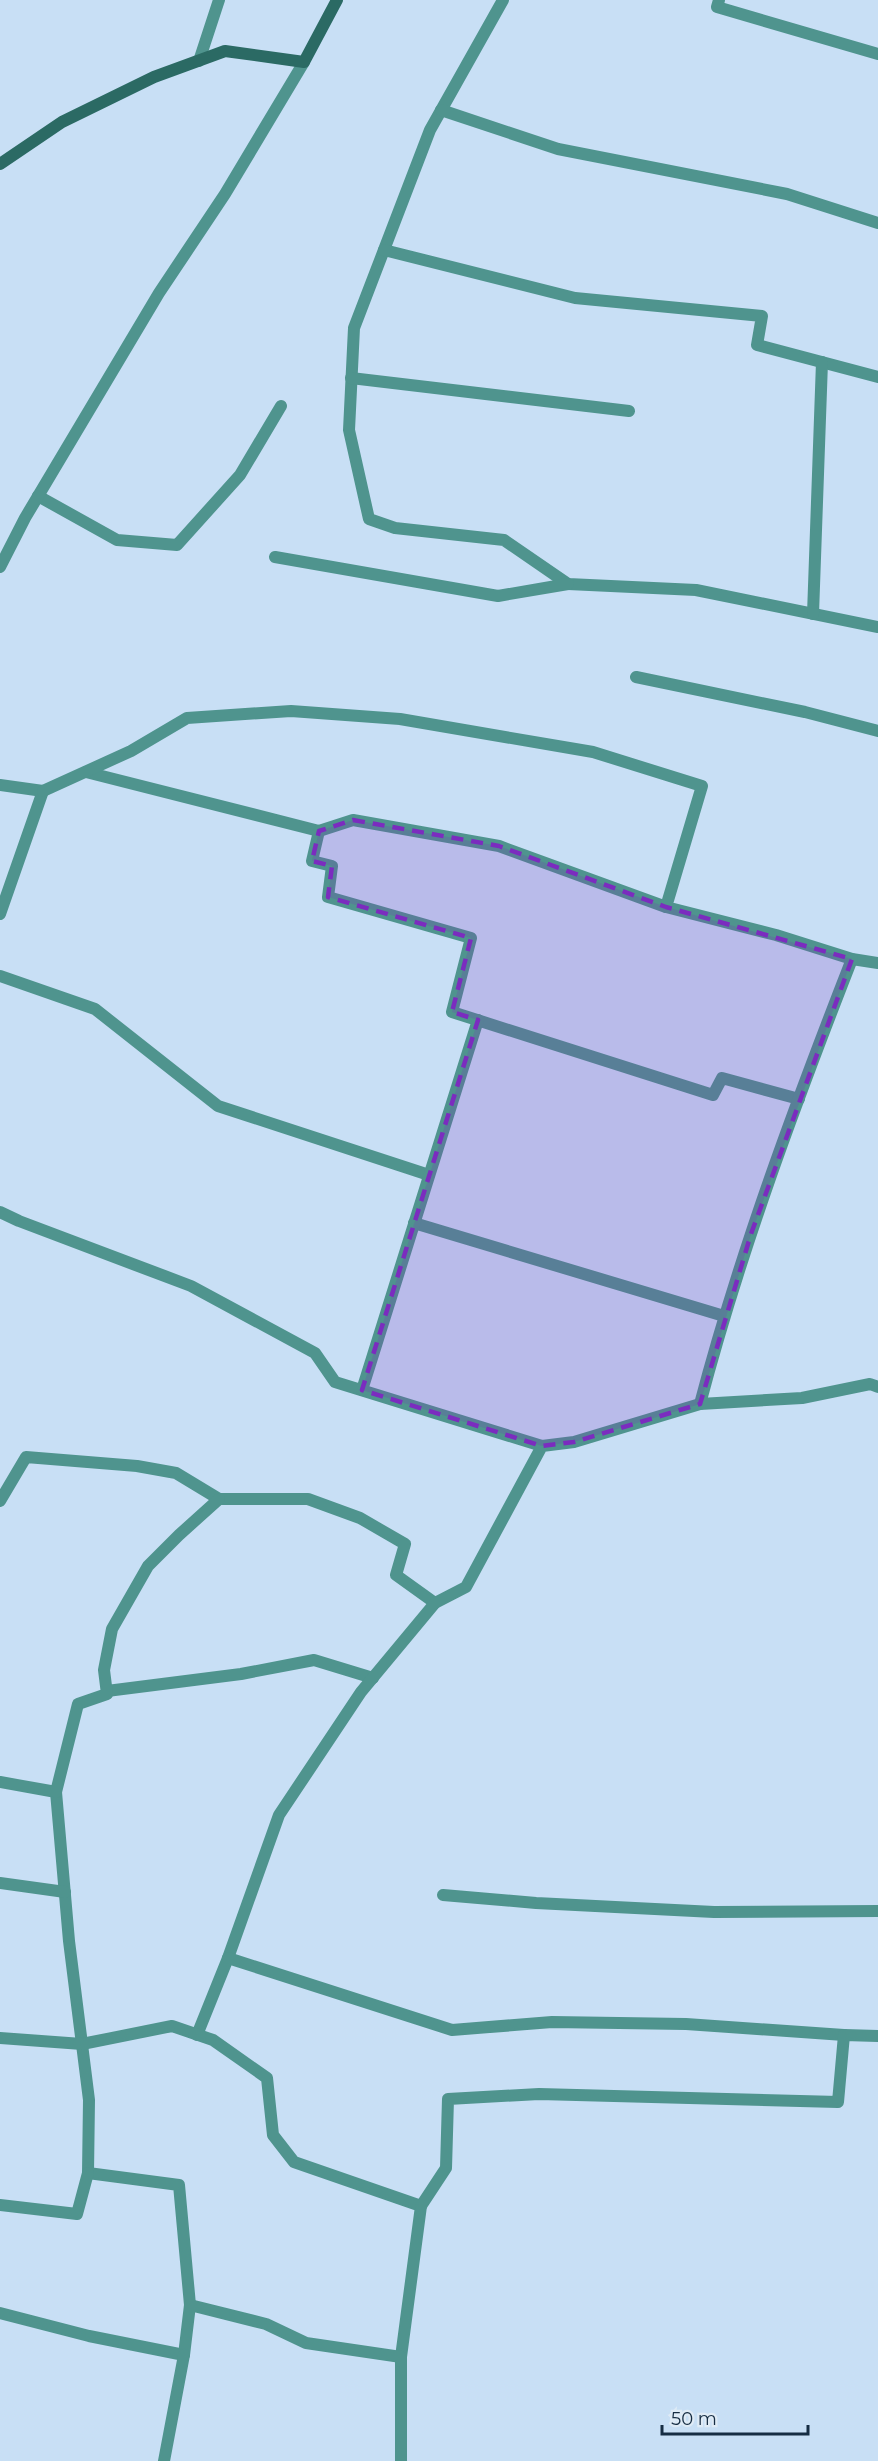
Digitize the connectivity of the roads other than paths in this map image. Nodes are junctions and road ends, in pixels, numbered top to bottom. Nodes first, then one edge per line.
1 (219, 0) edge
2 (337, 0) edge
3 (502, 0) edge
4 (719, 0) edge
5 (878, 54) edge
6 (199, 61) junction
7 (304, 62) junction
8 (441, 110) junction
9 (0, 164) edge
10 (878, 223) edge
11 (384, 250) junction
12 (822, 362) junction
13 (878, 377) edge
14 (351, 378) junction
15 (281, 406) dead end
16 (629, 411) dead end
17 (38, 496) junction
18 (275, 557) dead end
19 (0, 567) edge
20 (568, 584) junction
21 (813, 614) junction
22 (878, 627) edge
23 (636, 677) dead end
24 (878, 731) edge
25 (86, 772) junction
26 (0, 784) edge
27 (43, 791) junction
28 (319, 831) junction
29 (666, 907) junction
30 (0, 914) edge
31 (852, 959) junction
32 (878, 963) edge
33 (0, 976) edge
34 (478, 1020) junction
35 (799, 1099) junction
36 (429, 1175) junction
37 (0, 1212) edge
38 (414, 1223) junction
39 (724, 1316) junction
40 (878, 1387) edge
41 (362, 1390) junction
42 (700, 1404) junction
43 (542, 1446) junction
44 (219, 1499) junction
45 (0, 1501) edge
46 (435, 1603) junction
47 (373, 1678) junction
48 (106, 1690) junction
49 (0, 1782) edge
50 (56, 1792) junction
51 (0, 1883) edge
52 (65, 1892) junction
53 (442, 1895) dead end
54 (878, 1911) edge
55 (228, 1958) junction
56 (197, 2035) junction
57 (844, 2035) junction
58 (878, 2036) edge
59 (0, 2038) edge
60 (82, 2044) junction
61 (88, 2172) junction
62 (0, 2205) edge
63 (421, 2206) junction
64 (190, 2305) junction
65 (0, 2313) edge
66 (184, 2355) junction
67 (401, 2357) junction
68 (164, 2461) edge
69 (401, 2461) edge

1 - 6 street
2 - 7 street
3 - 8 street
4 - 5 street
6 - 7 street
6 - 9 street
7 - 17 street
8 - 10 street
8 - 11 street
11 - 12 street
11 - 14 street
12 - 13 street
12 - 21 street
14 - 16 street
14 - 20 street
15 - 17 street
17 - 19 street
18 - 20 street
20 - 21 street
21 - 22 street
23 - 24 street
25 - 27 street
25 - 28 street
25 - 29 street
26 - 27 street
27 - 30 street
28 - 29 street
28 - 34 street
29 - 31 street
31 - 32 street
31 - 35 street
33 - 36 street
34 - 35 street
34 - 36 street
35 - 39 street
36 - 38 street
37 - 41 street
38 - 39 street
38 - 41 street
39 - 42 street
40 - 42 street
41 - 43 street
42 - 43 street
43 - 46 street
44 - 45 street
44 - 46 street
44 - 48 street
46 - 47 street
47 - 48 street
47 - 55 street
48 - 50 street
49 - 50 street
50 - 52 street
51 - 52 street
52 - 60 street
53 - 54 street
55 - 56 street
55 - 57 street
56 - 60 street
56 - 63 street
57 - 58 street
57 - 63 street
59 - 60 street
60 - 61 street
61 - 62 street
61 - 64 street
63 - 67 street
64 - 66 street
64 - 67 street
65 - 66 street
66 - 68 street
67 - 69 street

